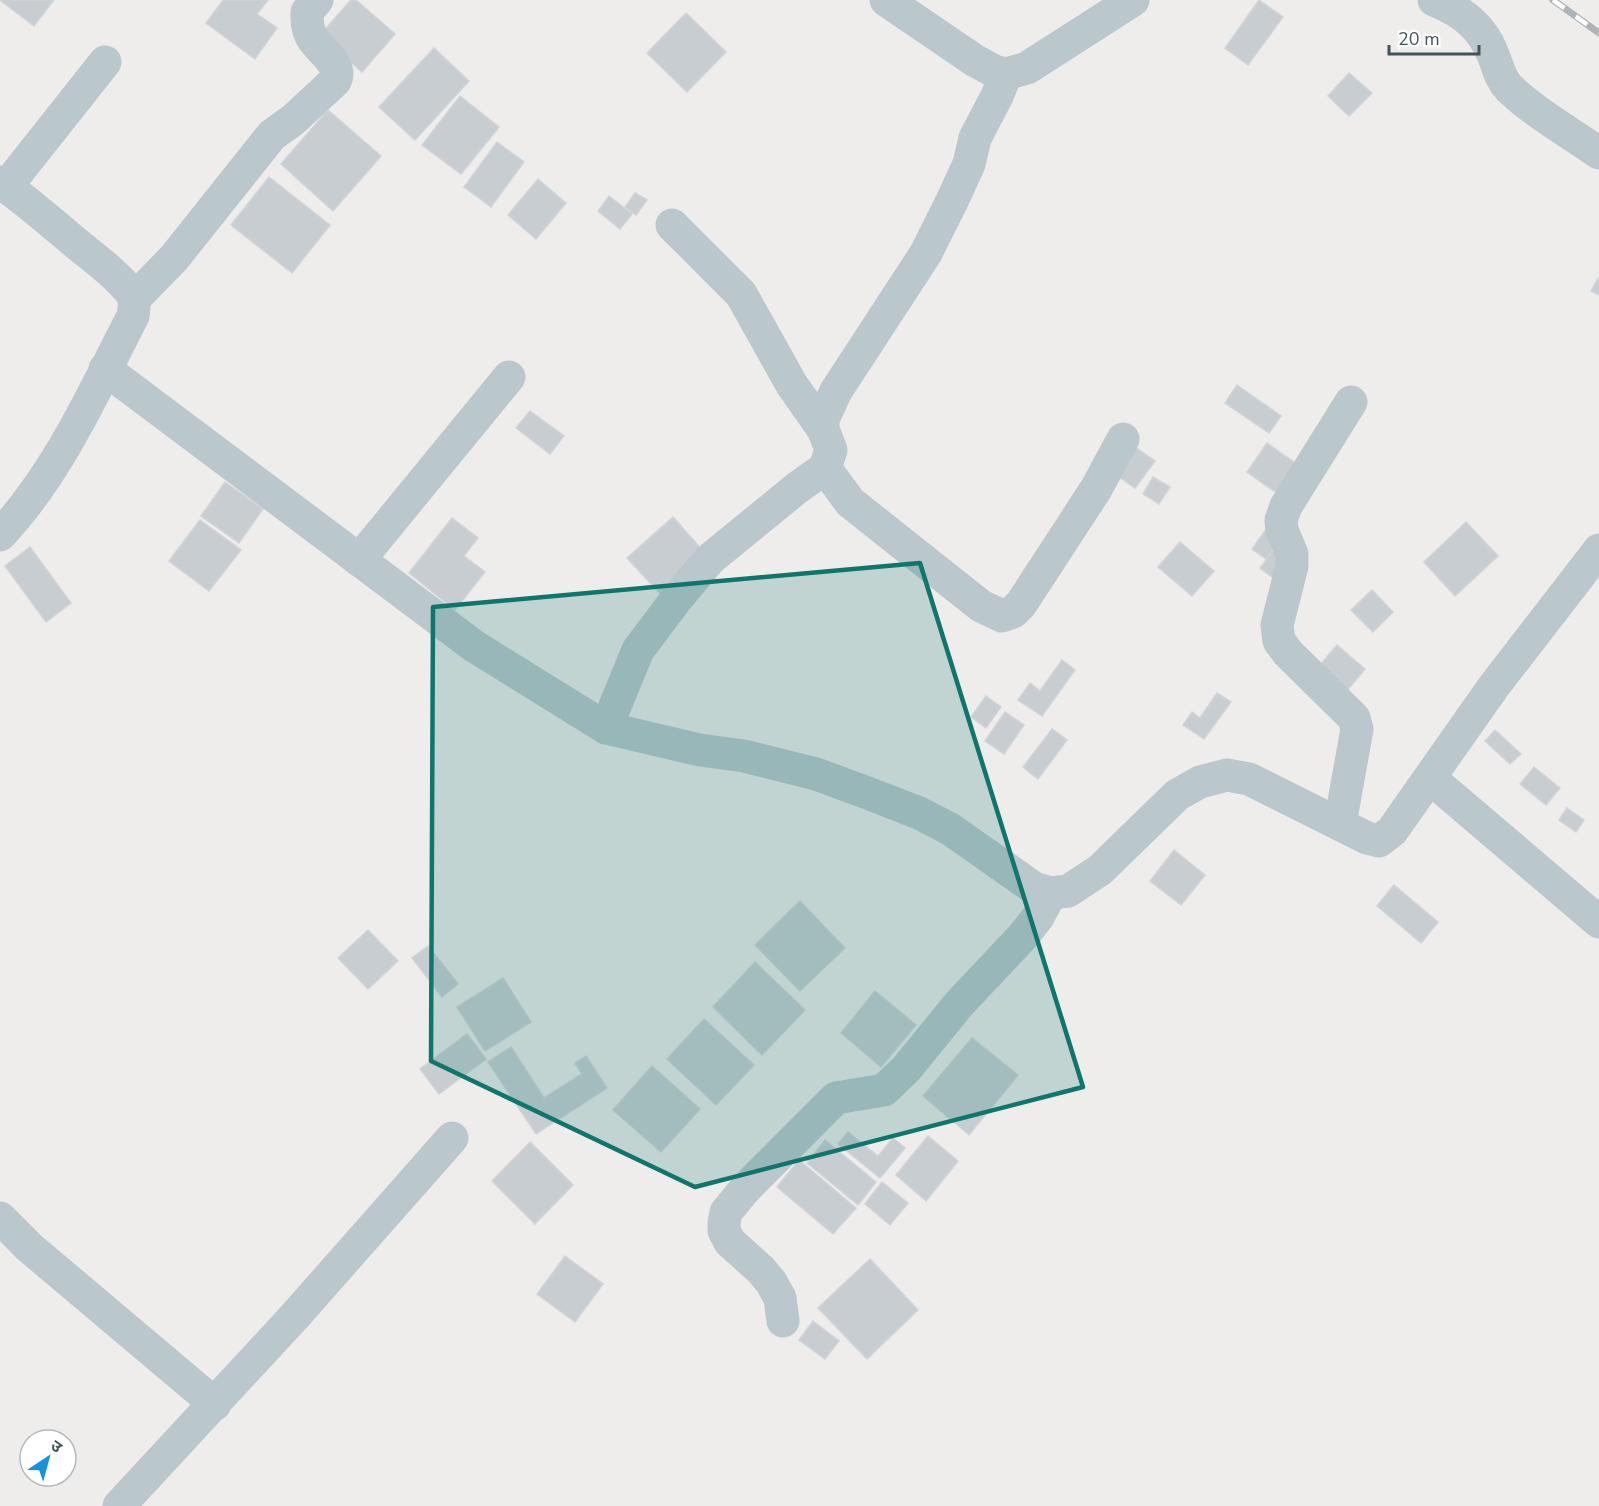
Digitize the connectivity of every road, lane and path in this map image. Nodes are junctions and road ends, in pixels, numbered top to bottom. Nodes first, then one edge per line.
1 (317, 0) edge
2 (886, 0) edge
3 (1133, 0) edge
4 (1434, 0) edge
5 (105, 62) dead end
6 (1006, 74) junction
7 (1599, 153) edge
8 (3, 184) edge
9 (672, 225) dead end
10 (135, 298) junction
11 (105, 369) junction
12 (509, 377) dead end
13 (1351, 402) dead end
14 (823, 429) junction
15 (1123, 440) dead end
16 (825, 468) junction
17 (0, 535) edge
18 (1599, 550) edge
19 (359, 560) junction
20 (606, 728) junction
21 (1430, 778) junction
22 (1340, 824) junction
23 (1051, 893) junction
24 (1599, 922) edge
25 (452, 1138) dead end
26 (0, 1218) edge
27 (783, 1321) dead end
28 (215, 1404) junction
29 (119, 1506) edge

1 - 10 street
2 - 6 street
3 - 6 street
4 - 7 street
5 - 8 street
6 - 14 street
8 - 10 street
9 - 14 street
10 - 11 street
11 - 17 street
11 - 19 street
12 - 19 street
13 - 22 street
14 - 16 street
15 - 16 street
16 - 20 street
18 - 21 street
19 - 20 street
20 - 23 street
21 - 22 street
21 - 24 street
22 - 23 street
23 - 27 street
25 - 28 street
26 - 28 street
28 - 29 street

